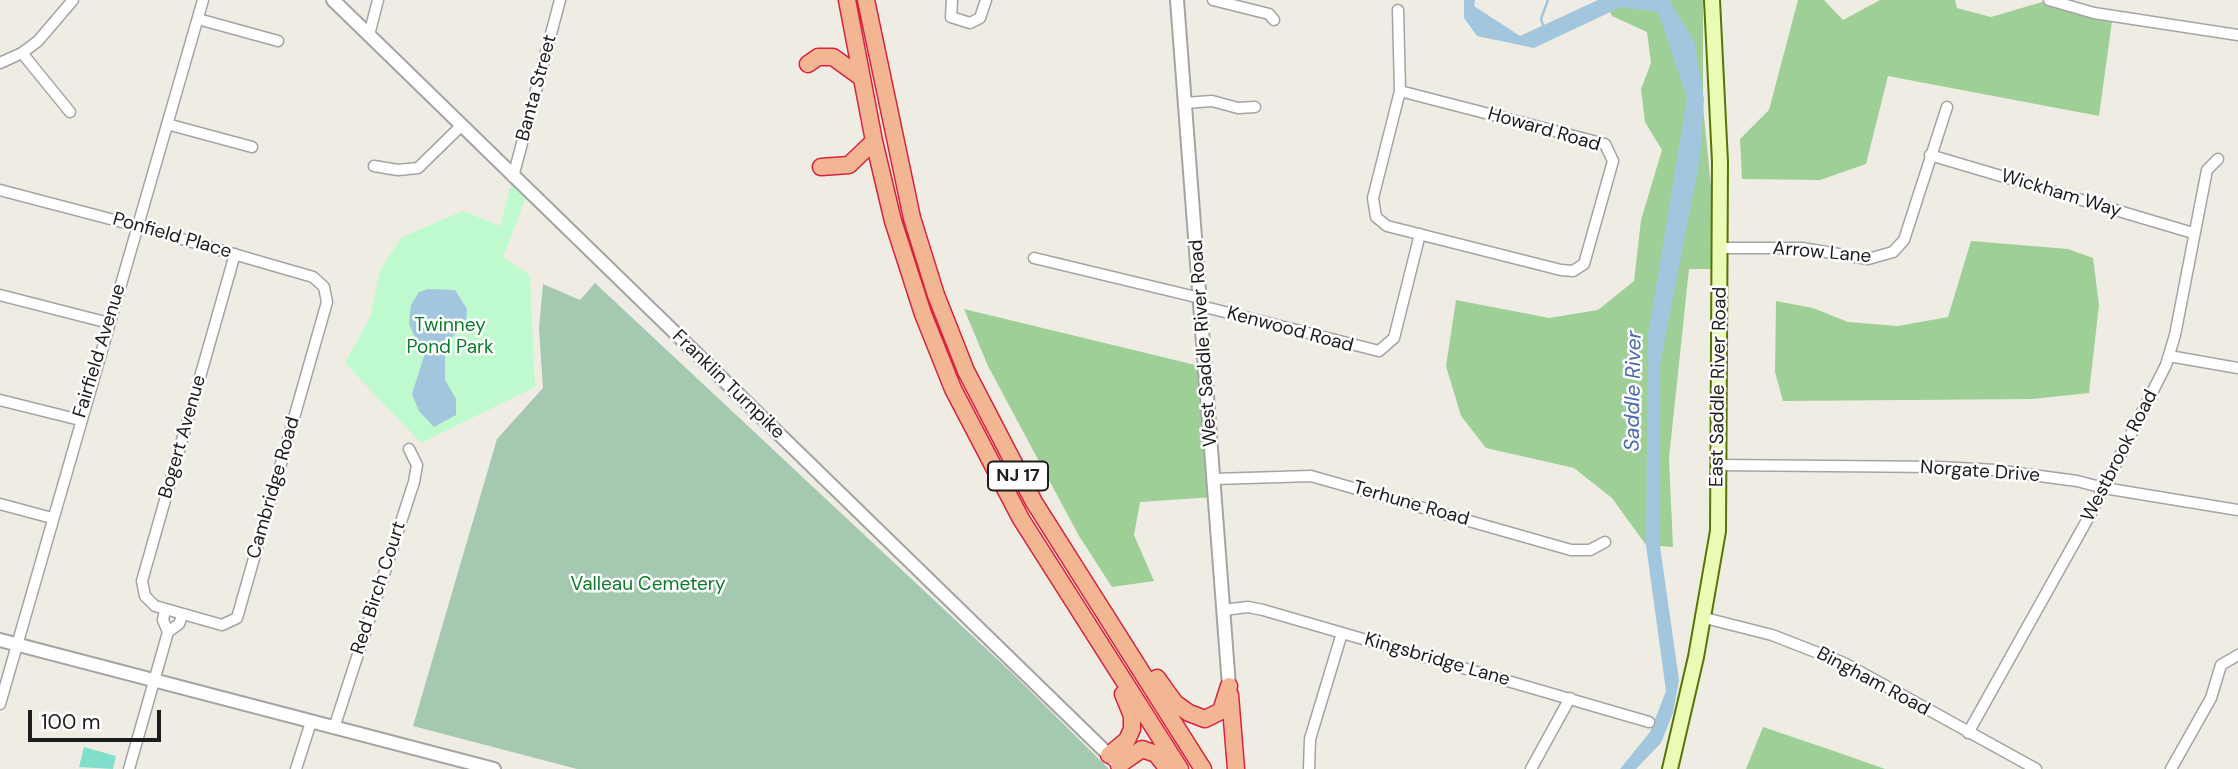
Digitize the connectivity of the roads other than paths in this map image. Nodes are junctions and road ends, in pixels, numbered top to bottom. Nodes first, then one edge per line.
1 (74, 0) edge
2 (203, 0) edge
3 (332, 0) edge
4 (378, 0) edge
5 (560, 0) edge
6 (838, 0) edge
7 (847, 0) edge
8 (866, 0) edge
9 (874, 0) edge
10 (952, 0) edge
11 (986, 0) edge
12 (1177, 0) edge
13 (1213, 0) edge
14 (1712, 0) edge
15 (2049, 0) edge
16 (1398, 9) dead end
17 (198, 19) junction
18 (1274, 20) dead end
19 (369, 35) junction
20 (2238, 35) edge
21 (278, 41) dead end
22 (875, 43) junction
23 (856, 47) junction
24 (22, 53) junction
25 (0, 63) edge
26 (808, 64) dead end
27 (862, 78) junction
28 (1400, 91) junction
29 (1185, 103) junction
30 (1255, 107) dead end
31 (1947, 107) dead end
32 (70, 112) dead end
33 (167, 124) junction
34 (461, 126) junction
35 (874, 141) junction
36 (252, 147) dead end
37 (1930, 155) junction
38 (2218, 159) dead end
39 (374, 166) dead end
40 (821, 167) dead end
41 (513, 177) junction
42 (0, 190) edge
43 (137, 226) junction
44 (2193, 233) junction
45 (1420, 234) junction
46 (1720, 248) junction
47 (235, 254) junction
48 (1034, 258) dead end
49 (0, 295) edge
50 (327, 302) joint
51 (1201, 302) junction
52 (109, 323) junction
53 (2169, 356) junction
54 (2238, 368) edge
55 (0, 400) edge
56 (80, 420) junction
57 (409, 449) dead end
58 (1719, 466) junction
59 (1214, 479) junction
60 (2104, 488) junction
61 (0, 504) edge
62 (2238, 510) edge
63 (52, 517) junction
64 (1605, 542) dead end
65 (165, 610) junction
66 (1223, 610) junction
67 (183, 614) junction
68 (1701, 617) junction
69 (1112, 627) junction
70 (168, 632) junction
71 (1342, 633) junction
72 (0, 640) edge
73 (16, 644) junction
74 (2238, 655) edge
75 (1108, 656) junction
76 (154, 680) junction
77 (1228, 686) junction
78 (1570, 698) junction
79 (0, 704) edge
80 (311, 722) junction
81 (1649, 722) dead end
82 (334, 728) junction
83 (1968, 733) junction
84 (1117, 763) edge
85 (129, 769) edge
86 (296, 769) edge
87 (494, 769) edge
88 (1168, 769) edge
89 (1180, 769) edge
90 (1203, 769) edge
91 (1236, 769) edge
92 (1309, 769) edge
93 (1531, 769) edge
94 (1670, 769) edge
95 (2036, 769) edge
96 (2171, 769) edge

1 - 24 street
2 - 17 street, Fairfield Avenue
3 - 19 street, Franklin Turnpike
4 - 19 street
5 - 41 street, Banta Street
6 - 23 highway
7 - 23 highway, NJ 17
8 - 22 highway, NJ 17
9 - 22 highway
10 - 11 street
12 - 29 street, West Saddle River Road
13 - 18 street
14 - 46 main road, East Saddle River Road
15 - 20 street
16 - 28 street
17 - 21 street
17 - 33 street, Fairfield Avenue
19 - 34 street, Franklin Turnpike
22 - 69 highway, NJ 17
23 - 27 highway, NJ 17
24 - 25 street
24 - 32 street
26 - 27 highway
27 - 35 highway, NJ 17
28 - 45 street
28 - 45 street, Howard Road
29 - 30 street
29 - 51 street, West Saddle River Road
31 - 37 street, Arrow Lane
33 - 36 street
33 - 43 street, Fairfield Avenue
34 - 39 street
34 - 41 street, Franklin Turnpike
35 - 40 highway
35 - 75 highway, NJ 17
37 - 44 street, Wickham Way
37 - 46 street, Arrow Lane
38 - 44 street, Westbrook Road
41 - 84 street, Franklin Turnpike
42 - 43 street, Ponfield Place
43 - 47 street, Ponfield Place
43 - 52 street, Fairfield Avenue
44 - 53 street, Westbrook Road
45 - 51 street, Kenwood Road
46 - 58 main road, East Saddle River Road
47 - 50 street, Ponfield Place
47 - 65 street, Bogert Avenue
48 - 51 street
49 - 52 street
50 - 67 street, Cambridge Road
51 - 59 street, West Saddle River Road
52 - 56 street, Fairfield Avenue
53 - 54 street
53 - 60 street, Westbrook Road
55 - 56 street
56 - 63 street, Fairfield Avenue
57 - 82 street, Red Birch Court
58 - 60 street, Norgate Drive
58 - 68 main road, East Saddle River Road
59 - 64 street, Terhune Road
59 - 66 street, West Saddle River Road
60 - 62 street, Norgate Drive
60 - 83 street, Westbrook Road
61 - 63 street
63 - 73 street, Fairfield Avenue
65 - 67 street
65 - 70 street
66 - 71 street, Kingsbridge Lane
66 - 77 street, West Saddle River Road
67 - 70 street
68 - 83 street, Bingham Road
68 - 94 main road, East Saddle River Road
69 - 77 highway
69 - 90 highway, NJ 17
70 - 76 street
71 - 78 street, Kingsbridge Lane
71 - 92 street
72 - 73 street
73 - 76 street
73 - 79 street, Fairfield Avenue
74 - 96 street
75 - 84 highway
75 - 89 highway, NJ 17
76 - 80 street
76 - 85 street
77 - 91 highway
78 - 81 street, Kingsbridge Lane
78 - 93 street
80 - 82 street
80 - 86 street
82 - 87 street
83 - 95 street, Bingham Road
84 - 88 highway

